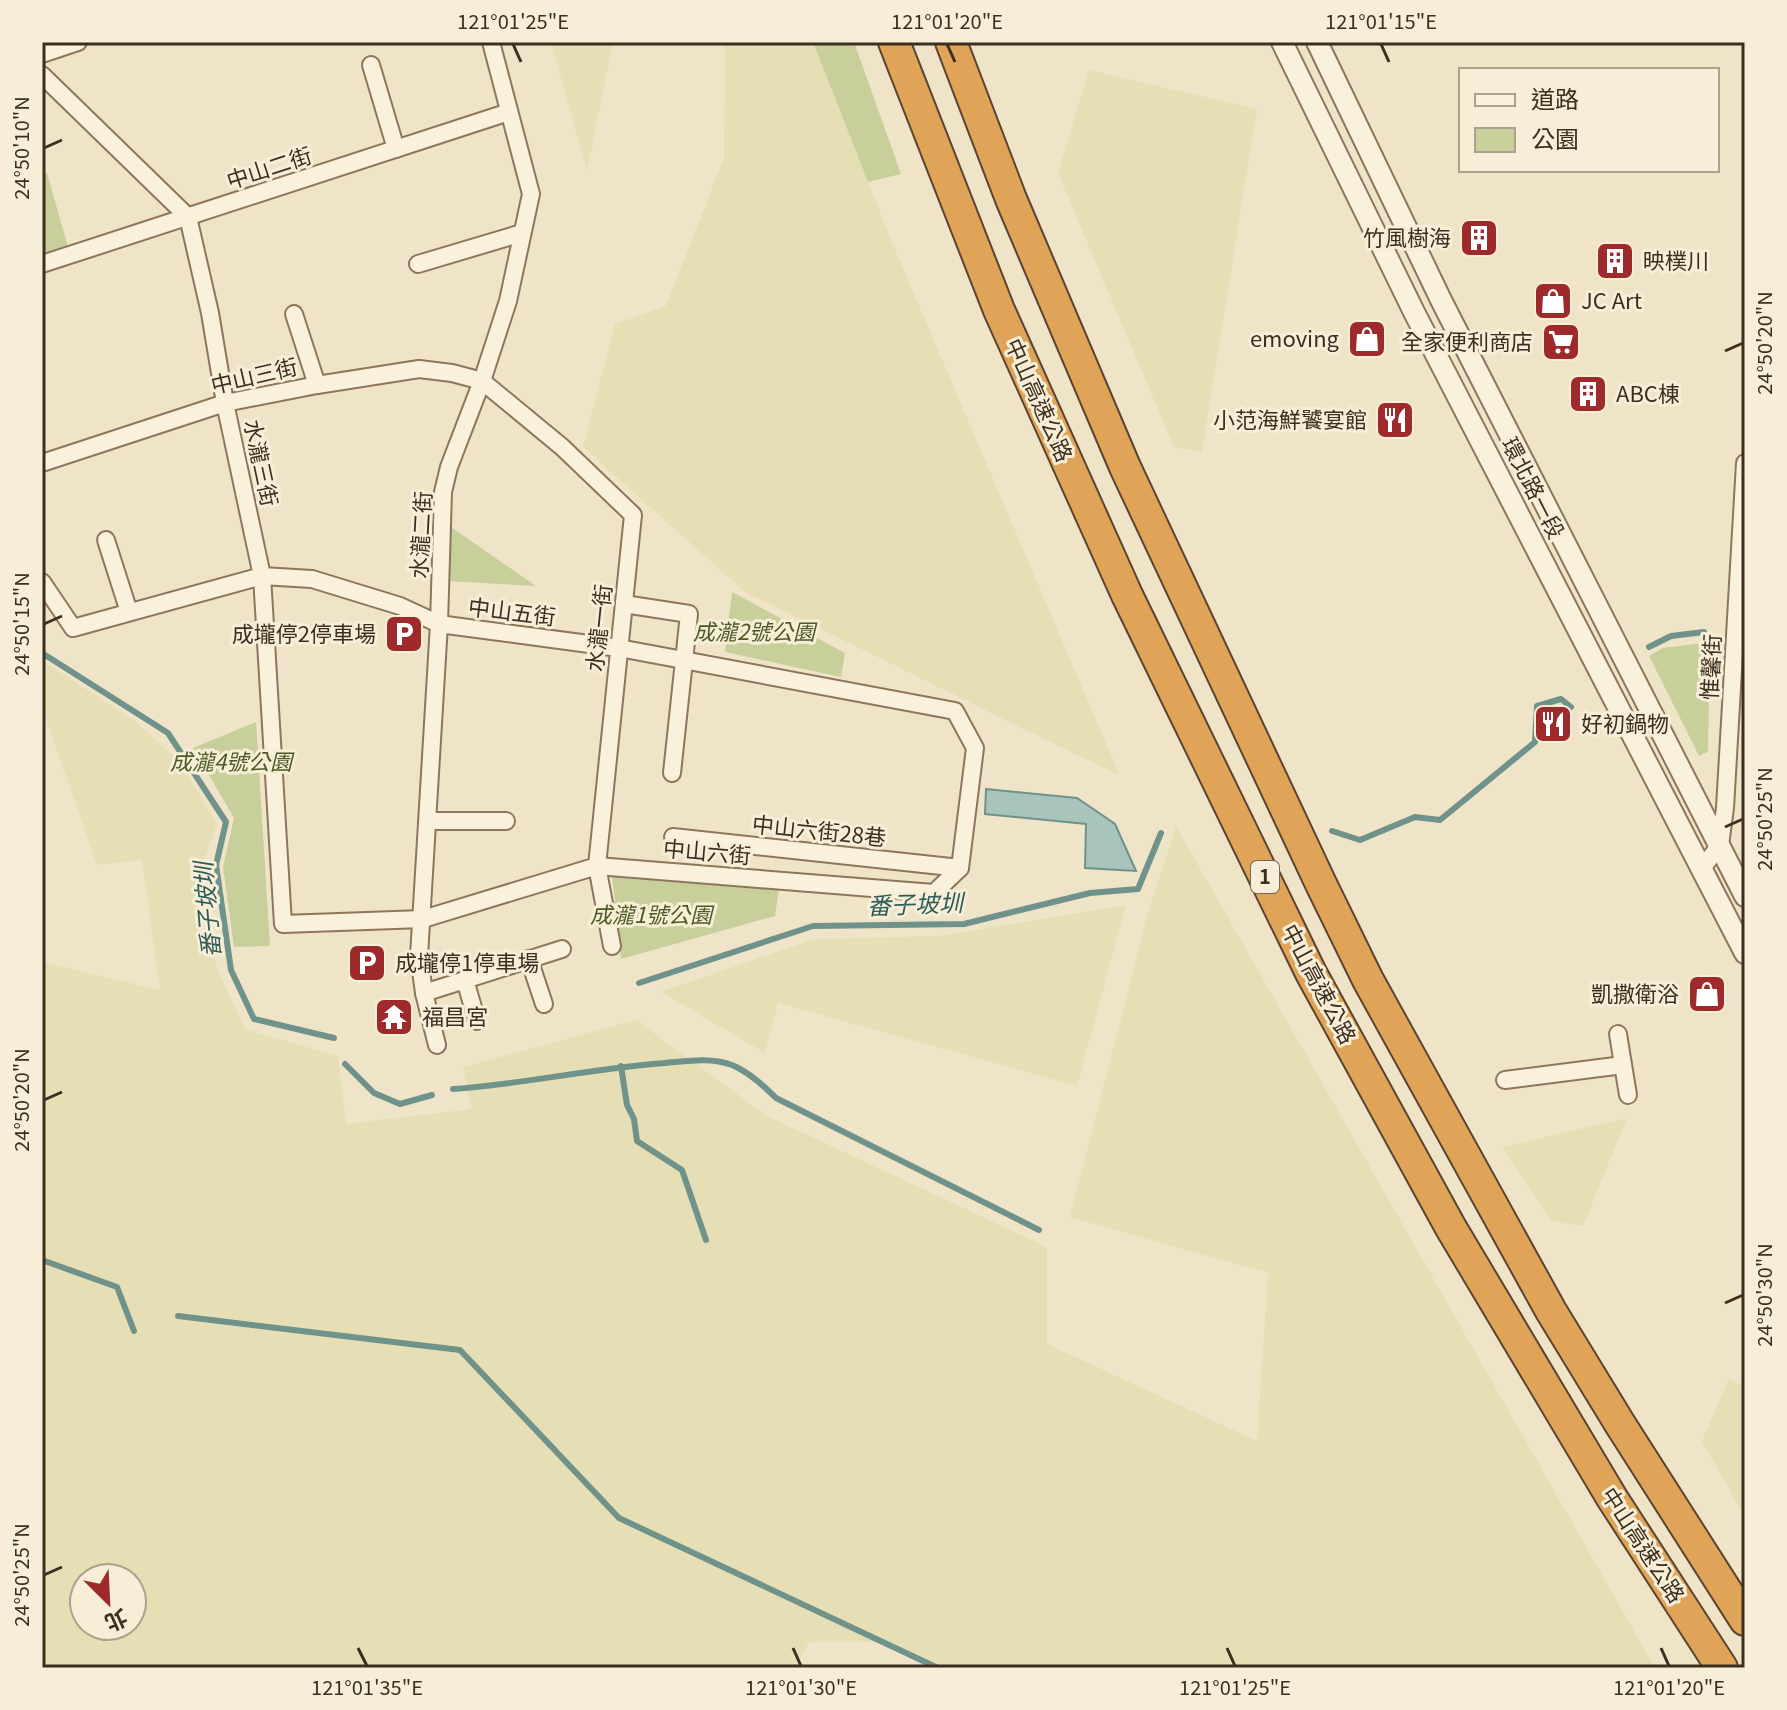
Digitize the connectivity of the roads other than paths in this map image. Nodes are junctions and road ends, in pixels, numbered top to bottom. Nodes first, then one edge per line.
1 (78, 42) edge
2 (491, 42) edge
3 (894, 42) edge
4 (951, 42) edge
5 (1282, 42) edge
6 (1317, 42) edge
7 (42, 54) edge
8 (371, 65) dead end
9 (42, 75) edge
10 (509, 112) junction
11 (396, 149) junction
12 (188, 217) junction
13 (522, 233) junction
14 (42, 264) edge
15 (418, 264) dead end
16 (294, 314) dead end
17 (482, 381) junction
18 (317, 385) junction
19 (225, 403) junction
20 (42, 463) edge
21 (1745, 463) edge
22 (106, 540) dead end
23 (262, 576) junction
24 (42, 582) edge
25 (624, 604) junction
26 (129, 612) junction
27 (439, 624) junction
28 (619, 648) junction
29 (684, 660) junction
30 (672, 773) dead end
31 (428, 821) junction
32 (506, 821) dead end
33 (673, 837) dead end
34 (1720, 845) junction
35 (597, 866) junction
36 (1703, 867) junction
37 (960, 868) junction
38 (1745, 896) edge
39 (423, 919) junction
40 (283, 924) joint
41 (612, 946) dead end
42 (562, 949) dead end
43 (1745, 953) edge
44 (529, 959) junction
45 (465, 980) junction
46 (424, 993) junction
47 (544, 1004) dead end
48 (477, 1021) dead end
49 (1618, 1034) dead end
50 (437, 1045) dead end
51 (1623, 1065) junction
52 (1505, 1080) dead end
53 (1628, 1095) dead end
54 (1745, 1620) edge
55 (1722, 1668) edge

1 - 7 street
2 - 10 street, 水瀧二街
3 - 55 highway, 中山高速公路 / 1
4 - 54 highway, 中山高速公路 / 1
5 - 36 street, 環北路一段
6 - 34 street, 環北路一段
8 - 11 street
9 - 12 street
10 - 11 street, 中山二街
10 - 13 street, 水瀧二街
11 - 12 street, 中山二街
12 - 14 street, 中山二街
12 - 19 street, 水瀧三街
13 - 15 street
13 - 17 street, 水瀧二街
16 - 18 street
17 - 18 street, 中山三街
17 - 25 street, 水瀧一街
17 - 27 street, 水瀧二街
18 - 19 street, 中山三街
19 - 20 street, 中山三街
19 - 23 street, 水瀧三街
21 - 34 street, 惟馨街
22 - 26 street
23 - 26 street, 中山五街
23 - 27 street, 中山五街
23 - 40 street, 水瀧三街
24 - 26 street, 中山五街
25 - 28 street, 水瀧一街
25 - 29 street
27 - 28 street, 中山五街
27 - 31 street, 水瀧二街
28 - 29 street, 中山五街
28 - 35 street, 水瀧一街
29 - 30 street
29 - 37 street, 中山五街
31 - 32 street
31 - 39 street, 水瀧二街
33 - 37 street, 中山六街28巷
34 - 36 street
34 - 38 street, 環北路一段
35 - 37 street, 中山六街
35 - 39 street, 中山六街
35 - 41 street, 水瀧一街
36 - 43 street, 環北路一段
39 - 40 street, 中山六街
39 - 46 street, 水瀧二街
42 - 44 street
44 - 45 street
44 - 47 street
45 - 46 street
45 - 48 street
46 - 50 street, 水瀧二街
49 - 51 street
51 - 52 street
51 - 53 street

